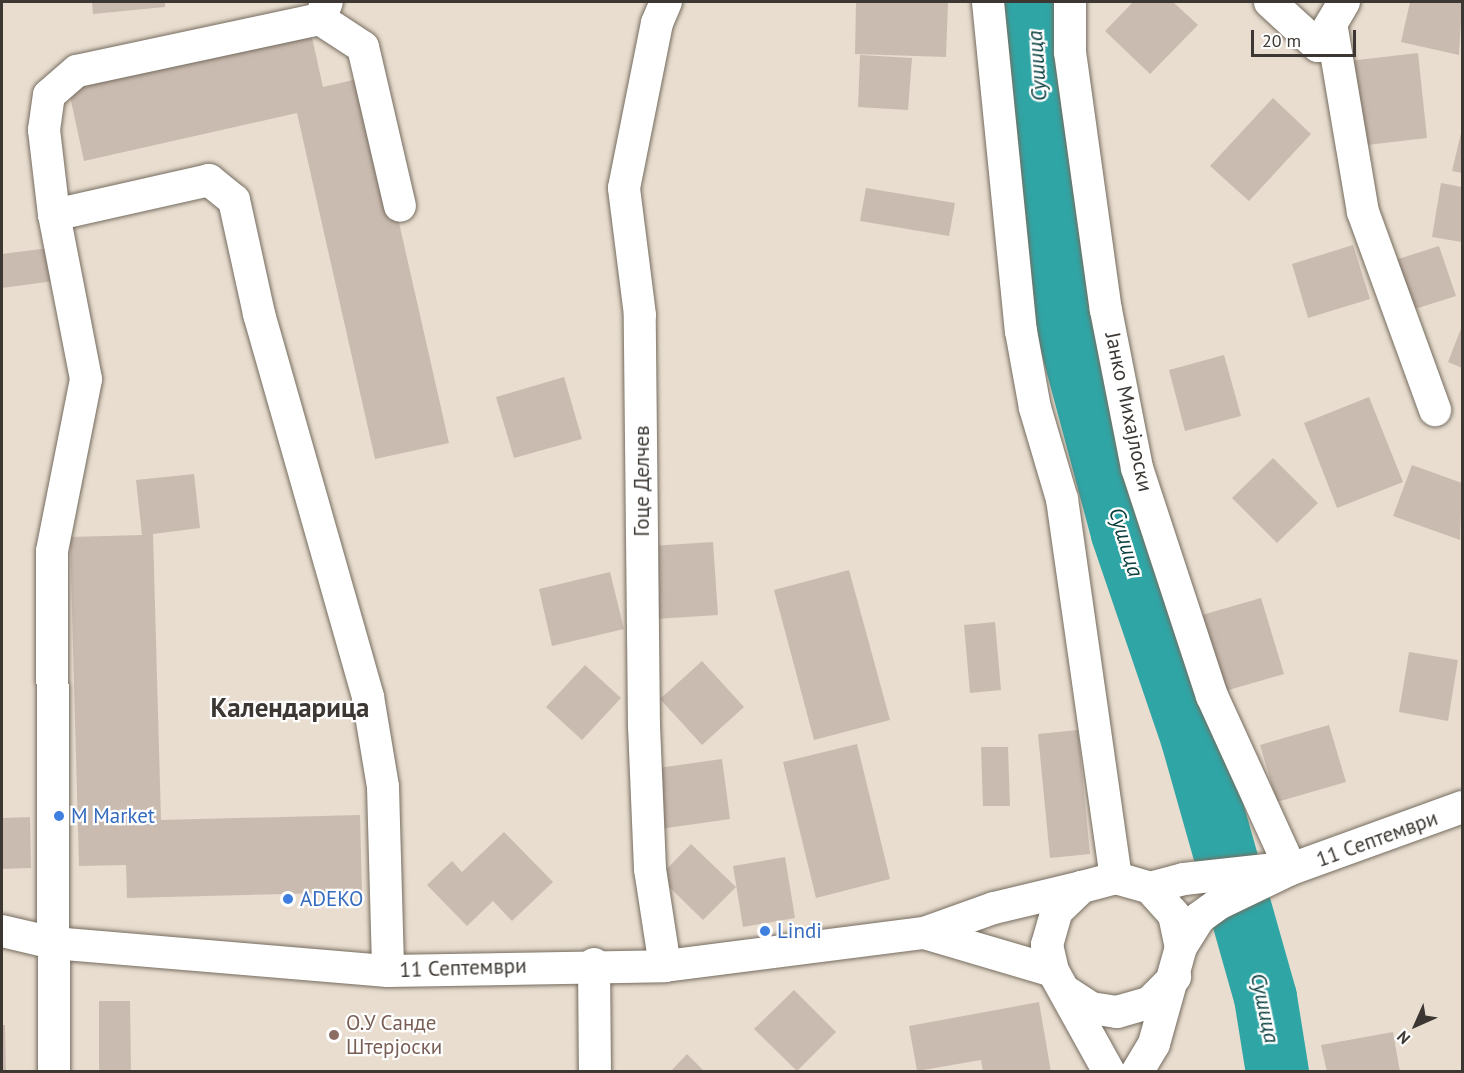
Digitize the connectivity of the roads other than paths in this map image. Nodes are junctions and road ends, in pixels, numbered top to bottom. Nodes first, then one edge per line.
1 (666, 2) edge
2 (988, 2) edge
3 (1070, 2) edge
4 (1270, 2) edge
5 (323, 10) edge
6 (1338, 15) edge
7 (400, 206) dead end
8 (54, 215) junction
9 (1435, 410) dead end
10 (1462, 807) edge
11 (1277, 873) junction
12 (1116, 878) junction
13 (1082, 887) junction
14 (1150, 888) junction
15 (2, 932) edge
16 (924, 933) junction
17 (53, 943) junction
18 (1179, 962) junction
19 (594, 964) junction
20 (665, 966) junction
21 (388, 971) junction
22 (1060, 982) junction
23 (54, 1071) edge
24 (595, 1071) edge
25 (1109, 1071) edge
26 (1137, 1071) edge

1 - 20 street, Гоце Делчев
2 - 12 street
3 - 11 street, Јанко Михајлоски
4 - 6 street
5 - 7 street
5 - 8 street
6 - 9 street
8 - 17 street
8 - 21 street
10 - 11 street, 11 Септември
11 - 14 street, 11 Септември
11 - 18 street, 11 Септември
12 - 13 street
12 - 14 street
13 - 16 street, 11 Септември
13 - 22 street
14 - 18 street
15 - 17 street, 11 Септември
16 - 20 street, 11 Септември
16 - 22 street, 11 Септември
17 - 21 street, 11 Септември
17 - 23 street
18 - 22 street
18 - 26 street
19 - 20 street, 11 Септември
19 - 21 street, 11 Септември
19 - 24 street
22 - 25 street

